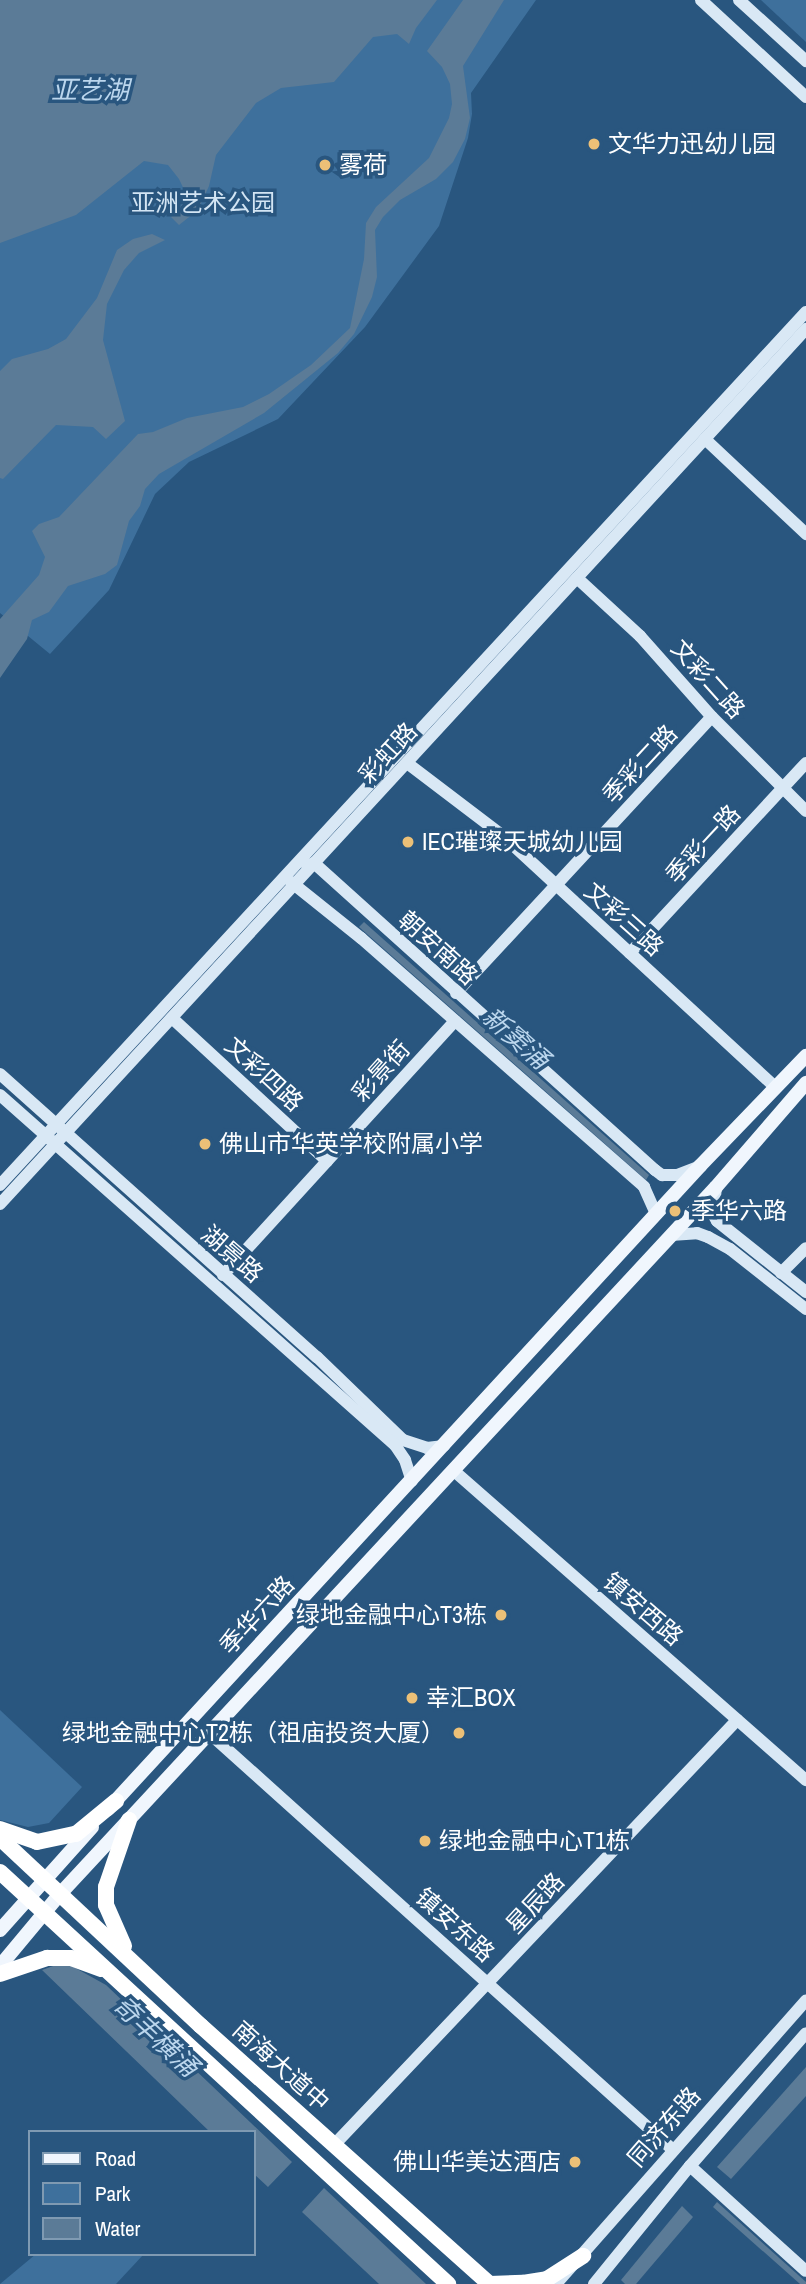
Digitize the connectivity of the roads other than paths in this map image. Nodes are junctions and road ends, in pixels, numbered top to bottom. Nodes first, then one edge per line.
1 (701, 0) edge
2 (739, 0) edge
3 (806, 61) edge
4 (806, 97) edge
5 (806, 312) edge
6 (806, 329) edge
7 (705, 439) junction
8 (806, 534) edge
9 (577, 578) junction
10 (712, 717) junction
11 (407, 763) junction
12 (806, 763) edge
13 (782, 789) junction
14 (806, 811) edge
15 (314, 863) junction
16 (286, 875) junction
17 (296, 884) junction
18 (556, 885) junction
19 (373, 918) junction
20 (361, 938) junction
21 (630, 953) junction
22 (456, 993) junction
23 (172, 1018) junction
24 (456, 1021) junction
25 (806, 1056) edge
26 (0, 1074) edge
27 (806, 1083) edge
28 (775, 1087) junction
29 (0, 1094) edge
30 (60, 1130) junction
31 (50, 1141) junction
32 (327, 1161) junction
33 (700, 1166) junction
34 (655, 1170) junction
35 (639, 1183) junction
36 (0, 1185) edge
37 (716, 1187) junction
38 (0, 1205) edge
39 (656, 1214) junction
40 (671, 1235) junction
41 (806, 1248) edge
42 (781, 1273) junction
43 (223, 1275) junction
44 (806, 1292) edge
45 (806, 1309) edge
46 (444, 1446) junction
47 (453, 1470) junction
48 (412, 1481) junction
49 (737, 1720) junction
50 (209, 1733) junction
51 (806, 1780) edge
52 (116, 1801) junction
53 (129, 1821) junction
54 (0, 1829) edge
55 (0, 1838) edge
56 (0, 1872) edge
57 (44, 1878) junction
58 (60, 1894) junction
59 (27, 1897) junction
60 (44, 1912) junction
61 (0, 1930) edge
62 (133, 1960) junction
63 (0, 1966) edge
64 (0, 1974) edge
65 (116, 1976) junction
66 (488, 1983) junction
67 (806, 2000) edge
68 (806, 2033) edge
69 (214, 2037) junction
70 (194, 2050) junction
71 (334, 2145) junction
72 (672, 2149) junction
73 (690, 2166) junction
74 (583, 2256) junction
75 (806, 2271) edge
76 (448, 2284) edge
77 (490, 2284) edge
78 (556, 2284) edge
79 (594, 2284) edge

1 - 4 street
2 - 3 street
5 - 16 street, 彩虹路
6 - 7 street, 彩虹路
7 - 8 street
7 - 9 street, 彩虹路
9 - 10 street, 文彩二路
9 - 11 street, 彩虹路
10 - 13 street, 文彩二路
10 - 18 street, 季彩二路
11 - 15 street, 彩虹路
11 - 18 street, 文彩三路
12 - 13 street, 季彩一路
13 - 14 street, 文彩二路
13 - 21 street, 季彩一路
15 - 16 street
15 - 17 street, 彩虹路
15 - 19 street, 朝安南路
16 - 17 street, 朝安南路
16 - 30 street, 彩虹路
17 - 20 street, 朝安南路
17 - 23 street, 彩虹路
18 - 21 street, 文彩三路
18 - 22 street, 季彩二路
19 - 20 street
19 - 22 street, 朝安南路
20 - 24 street, 朝安南路
21 - 28 street, 文彩三路
22 - 34 street, 朝安南路
23 - 30 street, 彩虹路
23 - 32 street, 文彩四路
24 - 32 street, 彩景街
24 - 35 street, 朝安南路
25 - 28 main road, 季华六路
26 - 30 street, 湖景路
27 - 37 main road, 季华六路
28 - 33 main road, 季华六路
29 - 31 street, 湖景路
30 - 31 street, 彩虹路
30 - 43 street, 湖景路
31 - 36 street, 彩虹路
31 - 38 street, 彩虹路
31 - 48 street, 湖景路
32 - 43 street, 彩景街
33 - 34 street
33 - 39 main road, 季华六路
34 - 35 street
35 - 39 street, 朝安南路
37 - 40 main road, 季华六路
37 - 42 street
39 - 46 main road, 季华六路
40 - 45 street
40 - 47 main road, 季华六路
41 - 42 street
42 - 44 street
43 - 46 street, 湖景路
46 - 48 main road, 季华六路
47 - 49 street, 镇安西路
47 - 50 main road, 季华六路
48 - 52 main road, 季华六路
49 - 51 street, 镇安西路
49 - 66 street, 星辰路
50 - 53 main road, 季华六路
50 - 66 street, 镇安东路
52 - 54 highway
52 - 57 main road, 季华六路
53 - 58 main road, 季华六路
53 - 62 highway
55 - 57 highway, 南海大道中
56 - 59 highway, 南海大道中
57 - 58 highway, 南海大道中
57 - 59 main road, 季华六路
58 - 60 main road, 季华六路
58 - 62 highway, 南海大道中
59 - 60 highway, 南海大道中
59 - 61 main road, 季华六路
60 - 63 main road, 季华六路
60 - 65 highway, 南海大道中
62 - 69 highway, 南海大道中
64 - 65 highway
65 - 70 highway, 南海大道中
66 - 71 street, 星辰路
66 - 72 street, 镇安东路
67 - 72 street, 同济东路
68 - 73 street, 同济东路
69 - 70 highway
69 - 71 highway, 南海大道中
70 - 76 highway, 南海大道中
71 - 77 highway, 南海大道中
72 - 74 street, 同济东路
73 - 75 street
73 - 79 street, 同济东路
74 - 77 highway
74 - 78 street, 同济东路

